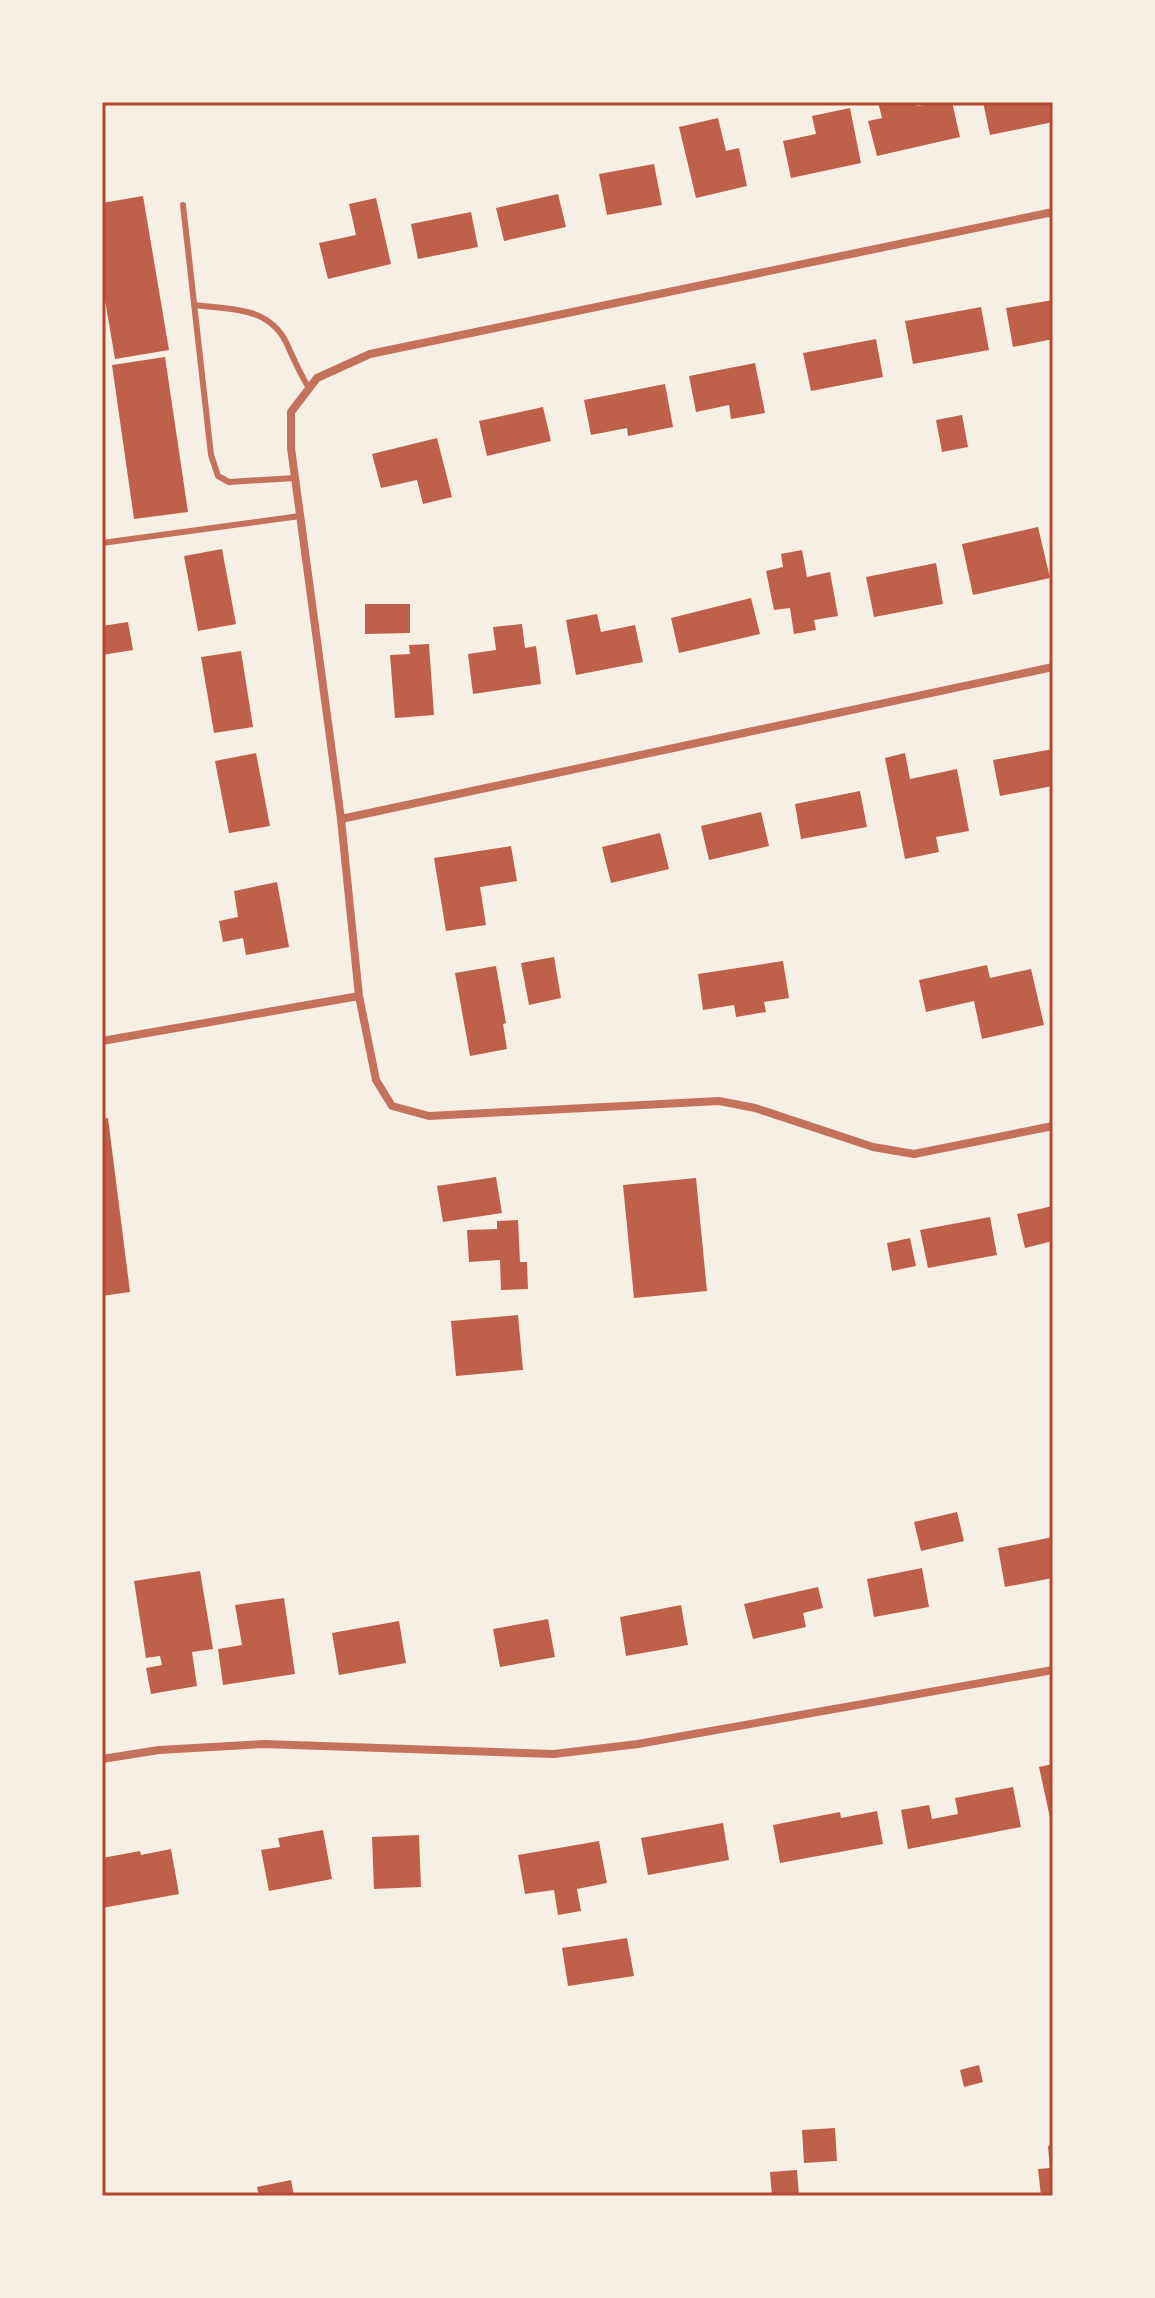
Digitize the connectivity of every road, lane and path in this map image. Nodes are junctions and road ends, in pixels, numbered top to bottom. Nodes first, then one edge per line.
1 (183, 205) dead end
2 (1053, 212) edge
3 (195, 305) junction
4 (309, 388) junction
5 (295, 478) junction
6 (300, 516) junction
7 (102, 543) edge
8 (1053, 667) edge
9 (341, 819) junction
10 (359, 996) junction
11 (102, 1041) edge
12 (1053, 1126) edge
13 (1053, 1670) edge
14 (102, 1759) edge

1 - 3 lane
2 - 4 street
3 - 4 lane
3 - 5 lane
4 - 5 street
5 - 6 street
6 - 7 lane
6 - 9 street
8 - 9 street
9 - 10 street
10 - 11 street
10 - 12 street
13 - 14 street

